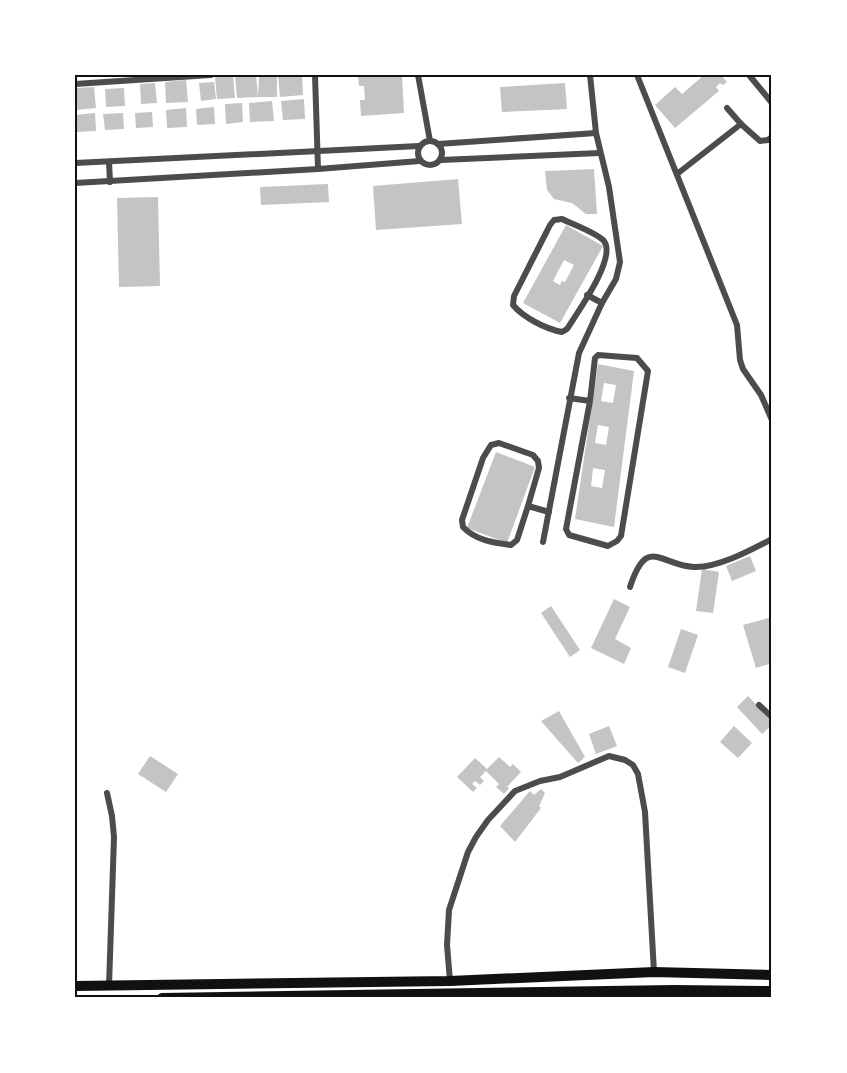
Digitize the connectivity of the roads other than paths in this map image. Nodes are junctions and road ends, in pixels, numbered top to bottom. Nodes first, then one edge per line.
1 (211, 75) edge
2 (315, 75) edge
3 (418, 75) edge
4 (590, 75) edge
5 (638, 75) edge
6 (749, 75) edge
7 (75, 84) edge
8 (772, 103) edge
9 (727, 108) dead end
10 (741, 124) junction
11 (596, 133) junction
12 (772, 137) edge
13 (430, 141) junction
14 (438, 144) junction
15 (420, 146) junction
16 (316, 150) junction
17 (600, 153) junction
18 (441, 160) junction
19 (420, 161) junction
20 (109, 162) junction
21 (75, 163) edge
22 (318, 169) junction
23 (677, 174) junction
24 (110, 182) junction
25 (75, 183) edge
26 (587, 295) junction
27 (602, 303) junction
28 (569, 398) junction
29 (590, 401) junction
30 (772, 420) edge
31 (528, 506) junction
32 (549, 512) junction
33 (772, 539) edge
34 (543, 542) dead end
35 (630, 587) dead end
36 (759, 705) dead end
37 (772, 717) edge
38 (107, 793) dead end
39 (654, 972) junction
40 (772, 975) edge
41 (450, 981) junction
42 (75, 986) edge
43 (109, 986) junction
44 (772, 991) edge
45 (162, 998) edge

1 - 7 street
2 - 16 street
3 - 13 street
4 - 11 street
5 - 23 street
6 - 8 street
9 - 10 street
10 - 12 street
10 - 23 street
11 - 14 street
11 - 17 street
13 - 14 street
13 - 15 street
14 - 18 street
15 - 16 street
15 - 19 street
16 - 20 street
16 - 22 street
17 - 18 street
17 - 27 street
18 - 19 street
19 - 22 street
20 - 21 street
20 - 24 street
22 - 24 street
23 - 30 street
24 - 25 street
26 - 26 street
26 - 27 street
27 - 28 street
28 - 29 street
28 - 32 street
29 - 29 street
31 - 31 street
31 - 32 street
32 - 34 street
33 - 35 street
36 - 37 street
38 - 43 street
39 - 40 main road
39 - 41 main road
39 - 41 street
41 - 43 main road
42 - 43 main road
44 - 45 main road

